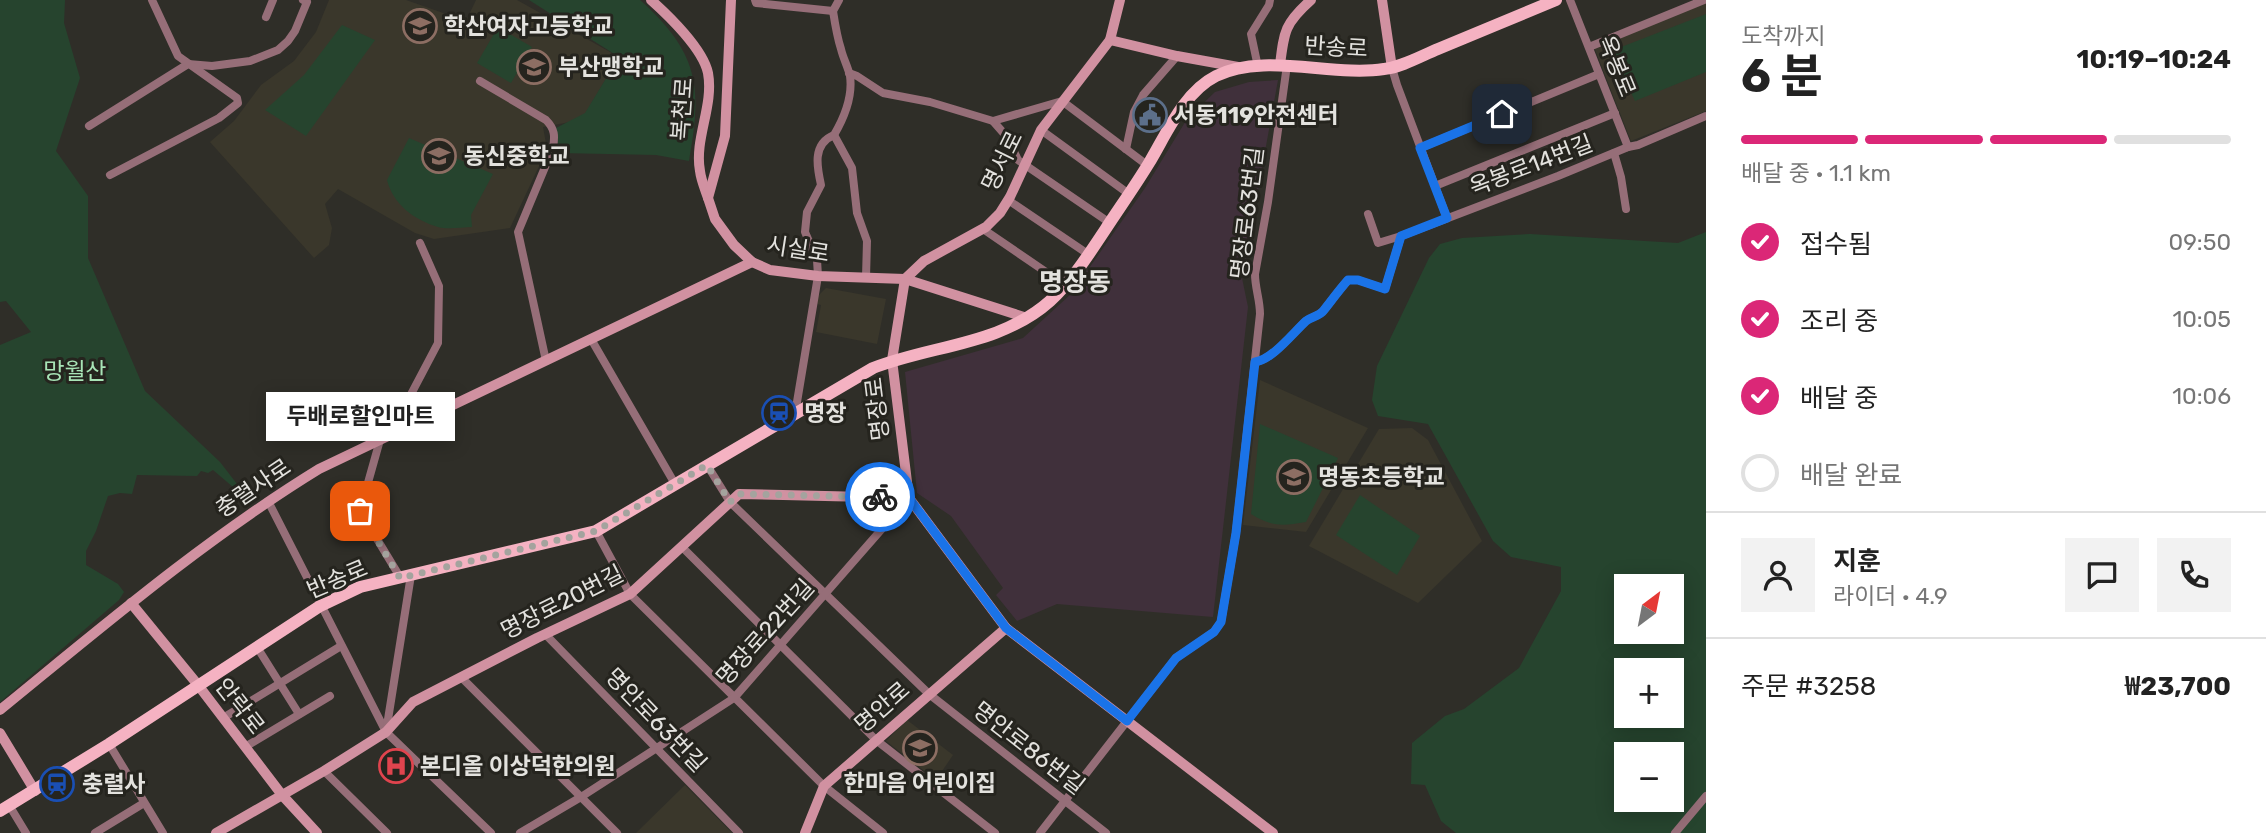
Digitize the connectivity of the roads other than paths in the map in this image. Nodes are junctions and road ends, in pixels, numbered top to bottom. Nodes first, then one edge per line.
1 (152, 0) edge
2 (273, 0) edge
3 (303, 0) edge
4 (651, 0) edge
5 (731, 0) edge
6 (755, 0) edge
7 (839, 0) edge
8 (1120, 0) edge
9 (1270, 0) edge
10 (1311, 0) edge
11 (1382, 0) edge
12 (1556, 0) edge
13 (1570, 0) edge
14 (1704, 0) edge
15 (833, 11) junction
16 (266, 17) dead end
17 (1110, 40) junction
18 (1589, 47) junction
19 (1177, 56) junction
20 (188, 64) junction
21 (1283, 65) junction
22 (1238, 67) junction
23 (1258, 67) junction
24 (1392, 68) junction
25 (849, 73) junction
26 (1600, 74) junction
27 (481, 81) dead end
28 (1062, 101) junction
29 (1615, 113) junction
30 (1706, 116) edge
31 (993, 121) junction
32 (89, 126) dead end
33 (1041, 130) junction
34 (834, 135) junction
35 (1628, 147) junction
36 (1420, 148) junction
37 (1126, 149) junction
38 (1614, 153) junction
39 (1025, 164) junction
40 (1147, 165) junction
41 (110, 175) dead end
42 (1435, 187) junction
43 (1129, 194) junction
44 (708, 198) junction
45 (1008, 200) junction
46 (1626, 209) dead end
47 (1368, 214) dead end
48 (1447, 218) junction
49 (1110, 223) junction
50 (983, 229) junction
51 (1401, 236) junction
52 (420, 243) dead end
53 (1088, 254) junction
54 (752, 262) junction
55 (818, 276) junction
56 (866, 277) junction
57 (905, 279) junction
58 (1065, 285) junction
59 (1027, 318) junction
60 (591, 339) junction
61 (892, 360) junction
62 (546, 361) junction
63 (1255, 362) junction
64 (795, 414) junction
65 (384, 438) junction
66 (707, 465) junction
67 (675, 484) junction
68 (909, 498) junction
69 (268, 501) junction
70 (730, 502) junction
71 (596, 531) junction
72 (682, 547) junction
73 (406, 576) junction
74 (630, 594) junction
75 (825, 594) junction
76 (131, 603) junction
77 (320, 606) junction
78 (1006, 628) junction
79 (546, 635) junction
80 (780, 645) junction
81 (341, 646) junction
82 (257, 647) junction
83 (461, 677) junction
84 (279, 683) junction
85 (198, 685) junction
86 (929, 694) junction
87 (330, 696) dead end
88 (734, 698) junction
89 (0, 710) edge
90 (299, 714) junction
91 (223, 718) junction
92 (1127, 721) junction
93 (386, 732) junction
94 (0, 733) edge
95 (876, 740) junction
96 (108, 744) junction
97 (245, 747) junction
98 (656, 748) junction
99 (324, 771) junction
100 (824, 786) junction
101 (35, 790) junction
102 (282, 795) junction
103 (1706, 796) edge
104 (581, 797) junction
105 (1065, 801) junction
106 (144, 803) junction
107 (5, 808) edge
108 (1259, 829) edge
109 (879, 832) edge
110 (26, 833) edge
111 (96, 833) edge
112 (163, 833) edge
113 (216, 833) edge
114 (317, 833) edge
115 (387, 833) edge
116 (491, 833) edge
117 (520, 833) edge
118 (617, 833) edge
119 (739, 833) edge
120 (805, 833) edge
121 (995, 833) edge
122 (1040, 833) edge
123 (1106, 833) edge
124 (1273, 833) edge
125 (1675, 833) edge

1 - 20 street
2 - 16 street
3 - 20 street
4 - 44 street, 복천로
5 - 44 street
6 - 15 street
7 - 15 street
8 - 17 street, 명서로
9 - 23 street
10 - 21 street
11 - 24 street
12 - 24 main road, 반송로
13 - 18 street, 옥봉로
14 - 18 street
15 - 25 street
17 - 19 street
17 - 28 street, 명서로
18 - 26 street, 옥봉로
19 - 22 street
19 - 37 street
20 - 32 street
20 - 41 street
21 - 23 main road, 반송로
21 - 24 main road, 반송로
21 - 63 street, 명장로63번길
22 - 23 main road, 반송로
22 - 40 main road, 반송로
24 - 36 street
25 - 31 street
25 - 34 street
26 - 29 street, 옥봉로
26 - 36 street
27 - 62 street
28 - 31 street, 명서로
28 - 33 street, 명서로
28 - 37 street
29 - 35 street, 옥봉로
29 - 42 street
30 - 35 street, 옥봉로14번길
31 - 39 street
33 - 39 street, 명서로
33 - 43 street
34 - 55 street
34 - 56 street
35 - 38 street, 옥봉로14번길
36 - 42 street
37 - 40 street
38 - 46 street
38 - 48 street, 옥봉로14번길
39 - 45 street, 명서로
39 - 49 street
40 - 43 main road, 반송로
42 - 48 street
43 - 49 main road, 반송로
44 - 54 street, 시실로
45 - 50 street, 명서로
45 - 53 street
47 - 51 street, 옥봉로14번길
48 - 51 street, 옥봉로14번길
49 - 53 main road, 반송로
50 - 57 street, 명서로
50 - 58 street
51 - 63 street
52 - 65 street
53 - 58 main road, 반송로
54 - 55 street, 시실로
54 - 60 street, 충렬사로
55 - 56 street, 시실로
55 - 64 street
56 - 57 street, 시실로
57 - 59 street, 시실로
57 - 61 street, 명장로
58 - 59 main road, 반송로
59 - 61 main road, 반송로
60 - 62 street, 충렬사로
60 - 67 street
61 - 64 main road, 반송로
61 - 68 street, 명장로
62 - 65 street, 충렬사로
63 - 92 street, 명장로63번길
64 - 66 main road, 반송로
65 - 69 street, 충렬사로
65 - 73 street
66 - 67 main road, 반송로
66 - 70 street, 명안로86번길
67 - 71 main road, 반송로
68 - 70 street
68 - 75 street, 명장로22번길
68 - 78 street, 명장로
69 - 76 street, 충렬사로
69 - 77 street
70 - 72 street, 명장로20번길
70 - 75 street, 명안로86번길
71 - 73 main road, 반송로
71 - 74 street
72 - 74 street, 명장로20번길
72 - 80 street
73 - 77 main road, 반송로
73 - 93 street
74 - 79 street, 명장로20번길
74 - 88 street
75 - 80 street, 명장로22번길
75 - 86 street, 명안로86번길
76 - 85 street, 안락로
76 - 89 street, 충렬사로
77 - 81 street
77 - 82 main road, 반송로
78 - 86 street, 명안로
78 - 92 street, 명장로
79 - 83 street, 명장로20번길
79 - 98 street, 명안로63번길
80 - 88 street, 명장로22번길
80 - 95 street
81 - 84 street
81 - 93 street
82 - 84 street
82 - 85 main road, 반송로
83 - 93 street, 명장로20번길
83 - 104 street
84 - 90 street
84 - 91 street
85 - 91 street, 안락로
85 - 96 main road, 반송로
86 - 95 street, 명안로
86 - 105 street, 명안로86번길
87 - 90 street
88 - 98 street, 명장로22번길
88 - 100 street
90 - 97 street
91 - 97 street, 안락로
92 - 105 street, 명장로63번길
92 - 108 street, 명장로
93 - 99 street, 명장로20번길
93 - 116 street
94 - 101 street
95 - 100 street, 명안로
95 - 121 street
96 - 101 main road, 반송로
96 - 106 street
97 - 102 street, 안락로
98 - 104 street, 명장로22번길
98 - 119 street, 명안로63번길
99 - 102 street, 명장로20번길
99 - 115 street
100 - 109 street
100 - 120 street, 명안로
101 - 107 main road, 반송로
102 - 113 street, 명장로20번길
102 - 114 street, 안락로
103 - 125 street
104 - 117 street, 명장로22번길
104 - 118 street
105 - 122 street, 명장로63번길
105 - 123 street, 명안로86번길
106 - 111 street
106 - 112 street
107 - 110 street
108 - 124 street, 명장로

